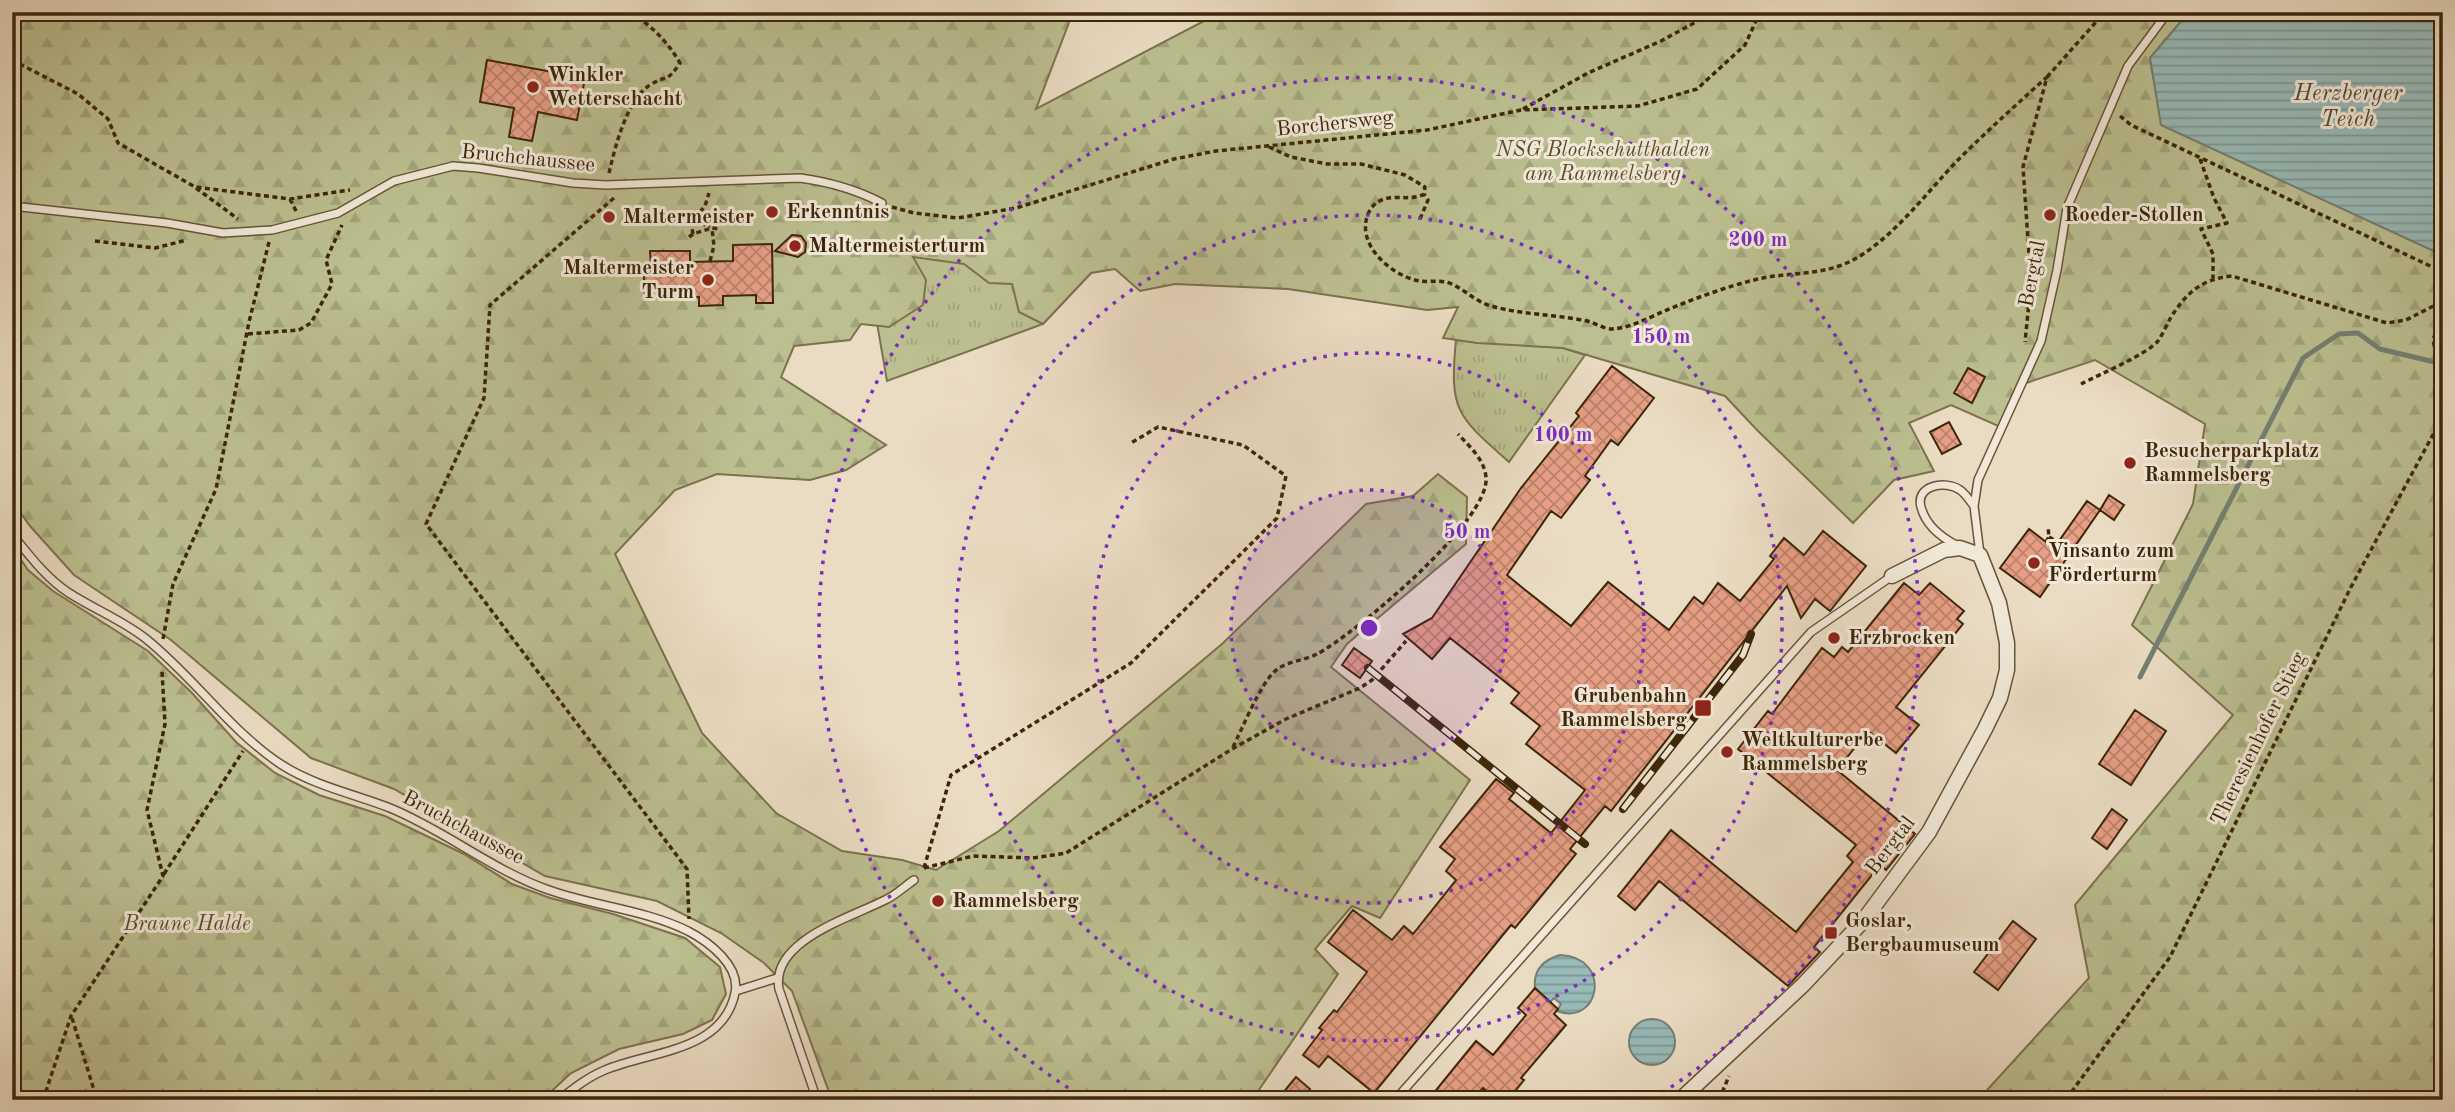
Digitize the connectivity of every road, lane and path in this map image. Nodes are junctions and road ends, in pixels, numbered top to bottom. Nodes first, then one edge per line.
1 (630, 12) edge
2 (1713, 12) edge
3 (1760, 12) edge
4 (2105, 12) edge
5 (2168, 12) edge
6 (12, 60) edge
7 (2047, 77) junction
8 (2111, 109) junction
9 (1521, 110) junction
10 (1269, 147) junction
11 (2199, 157) junction
12 (606, 185) junction
13 (629, 185) junction
14 (195, 187) junction
15 (356, 190) dead end
16 (1424, 194) junction
17 (710, 195) dead end
18 (882, 203) joint
19 (12, 206) edge
20 (345, 209) junction
21 (1420, 219) dead end
22 (693, 220) junction
23 (712, 228) junction
24 (719, 229) dead end
25 (254, 231) junction
26 (189, 240) dead end
27 (95, 241) dead end
28 (710, 261) dead end
29 (2443, 272) edge
30 (2213, 278) junction
31 (2443, 301) edge
32 (2443, 318) edge
33 (247, 334) dead end
34 (2025, 346) dead end
35 (2081, 384) dead end
36 (1458, 434) dead end
37 (1131, 443) dead end
38 (1974, 506) junction
39 (2048, 527) dead end
40 (12, 534) edge
41 (2049, 537) junction
42 (2046, 542) dead end
43 (1960, 548) junction
44 (1980, 555) junction
45 (2079, 555) dead end
46 (1892, 576) joint
47 (1406, 641) dead end
48 (250, 740) junction
49 (1232, 749) junction
50 (925, 868) junction
51 (163, 876) dead end
52 (914, 880) joint
53 (689, 932) junction
54 (777, 978) junction
55 (736, 991) junction
56 (71, 1016) dead end
57 (97, 1100) edge
58 (559, 1100) edge
59 (817, 1100) edge
60 (1395, 1100) edge
61 (1680, 1100) edge
62 (2070, 1100) edge

1 - 12 path
2 - 9 path
3 - 9 path, Borchersweg
4 - 7 path
5 - 8 lane, Bergtal
6 - 14 path
7 - 16 path
7 - 34 path
8 - 11 path
8 - 38 lane, Bergtal
9 - 10 path, Borchersweg
10 - 16 path
10 - 18 path, Borchersweg
11 - 29 path
11 - 30 path
12 - 13 lane, Bruchchaussee
12 - 20 lane, Bruchchaussee
13 - 18 lane, Bruchchaussee
13 - 53 path
14 - 15 path
14 - 25 path
16 - 21 path
17 - 22 path
19 - 25 lane, Bruchchaussee
20 - 25 lane, Bruchchaussee
20 - 33 path
22 - 23 path
22 - 23 path
23 - 24 path
23 - 28 path
26 - 27 path
30 - 31 path
30 - 35 path
32 - 62 path, Theresienhofer Stieg
36 - 49 path
37 - 50 path
38 - 43 lane
38 - 44 lane, Bergtal
39 - 41 path
40 - 48 lane, Bruchchaussee
41 - 42 path
41 - 45 path
43 - 44 street
43 - 46 street
44 - 61 street, Bergtal
46 - 60 lane
47 - 49 path
48 - 51 path
48 - 53 lane, Bruchchaussee
49 - 50 path
50 - 52 path
52 - 54 lane
53 - 55 lane, Bruchchaussee
54 - 55 lane
54 - 59 lane
55 - 58 lane
56 - 57 path

